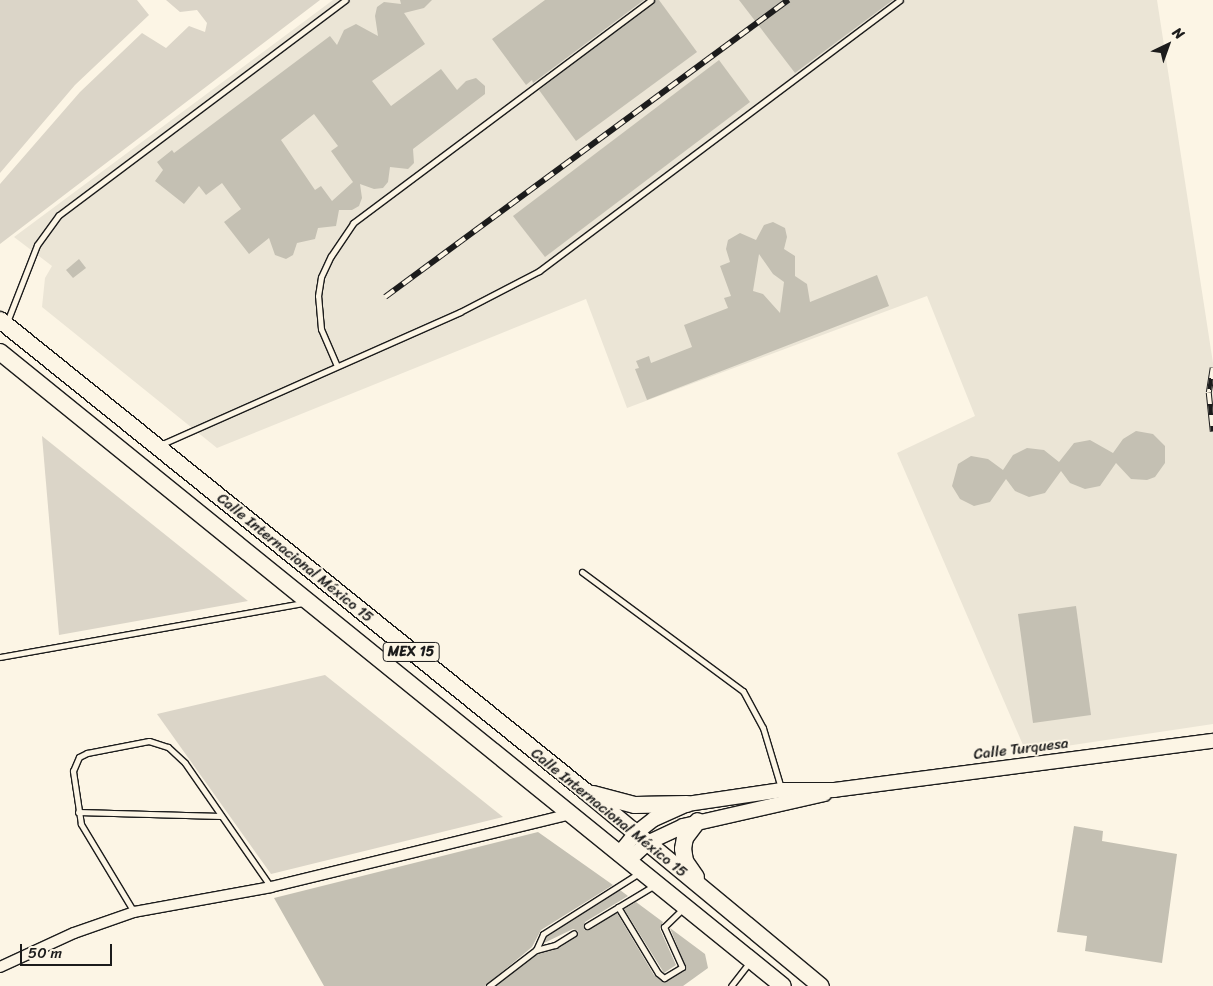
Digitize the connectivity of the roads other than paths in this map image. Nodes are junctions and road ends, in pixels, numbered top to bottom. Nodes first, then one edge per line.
1 (345, 0) edge
2 (650, 0) edge
3 (900, 0) edge
4 (3, 323) edge
5 (0, 352) edge
6 (337, 366) junction
7 (157, 447) junction
8 (582, 572) dead end
9 (308, 602) junction
10 (0, 657) edge
11 (1213, 741) edge
12 (585, 791) junction
13 (784, 796) junction
14 (687, 804) junction
15 (78, 812) junction
16 (570, 814) junction
17 (221, 816) junction
18 (698, 821) junction
19 (642, 838) junction
20 (629, 862) junction
21 (656, 884) junction
22 (271, 887) junction
23 (711, 896) junction
24 (618, 907) junction
25 (685, 907) junction
26 (134, 912) junction
27 (587, 926) dead end
28 (574, 933) dead end
29 (536, 950) junction
30 (752, 960) junction
31 (0, 967) edge
32 (492, 985) edge
33 (731, 986) edge
34 (783, 986) edge
35 (821, 986) edge

1 - 4 lane
2 - 6 lane
3 - 6 lane
4 - 7 main road, Calle Internacional México 15 / MEX 15
5 - 9 main road, Calle Internacional México 15 / MEX 15
6 - 7 lane
7 - 12 main road, Calle Internacional México 15 / MEX 15
8 - 13 lane
9 - 10 lane
9 - 16 main road, Calle Internacional México 15 / MEX 15
11 - 13 street, Calle Turquesa
12 - 14 main road
12 - 19 main road, Calle Internacional México 15 / MEX 15
13 - 14 street, Calle Turquesa
13 - 18 street, Calle Turquesa
14 - 19 street, Calle Turquesa
15 - 17 lane
15 - 17 lane
15 - 26 lane
16 - 20 main road, Calle Internacional México 15 / MEX 15
16 - 22 street
17 - 22 lane
18 - 19 street, Calle Turquesa
18 - 23 main road
19 - 20 street, Calle Turquesa
19 - 23 main road, Calle Internacional México 15 / MEX 15
20 - 21 main road, Calle Internacional México 15 / MEX 15
20 - 29 lane
21 - 24 lane
21 - 25 main road, Calle Internacional México 15 / MEX 15
22 - 26 street
23 - 35 main road, Calle Internacional México 15 / MEX 15
24 - 25 lane
24 - 27 lane
25 - 30 main road, Calle Internacional México 15 / MEX 15
26 - 31 street
28 - 29 lane
29 - 32 lane
30 - 33 lane
30 - 34 main road, Calle Internacional México 15 / MEX 15

